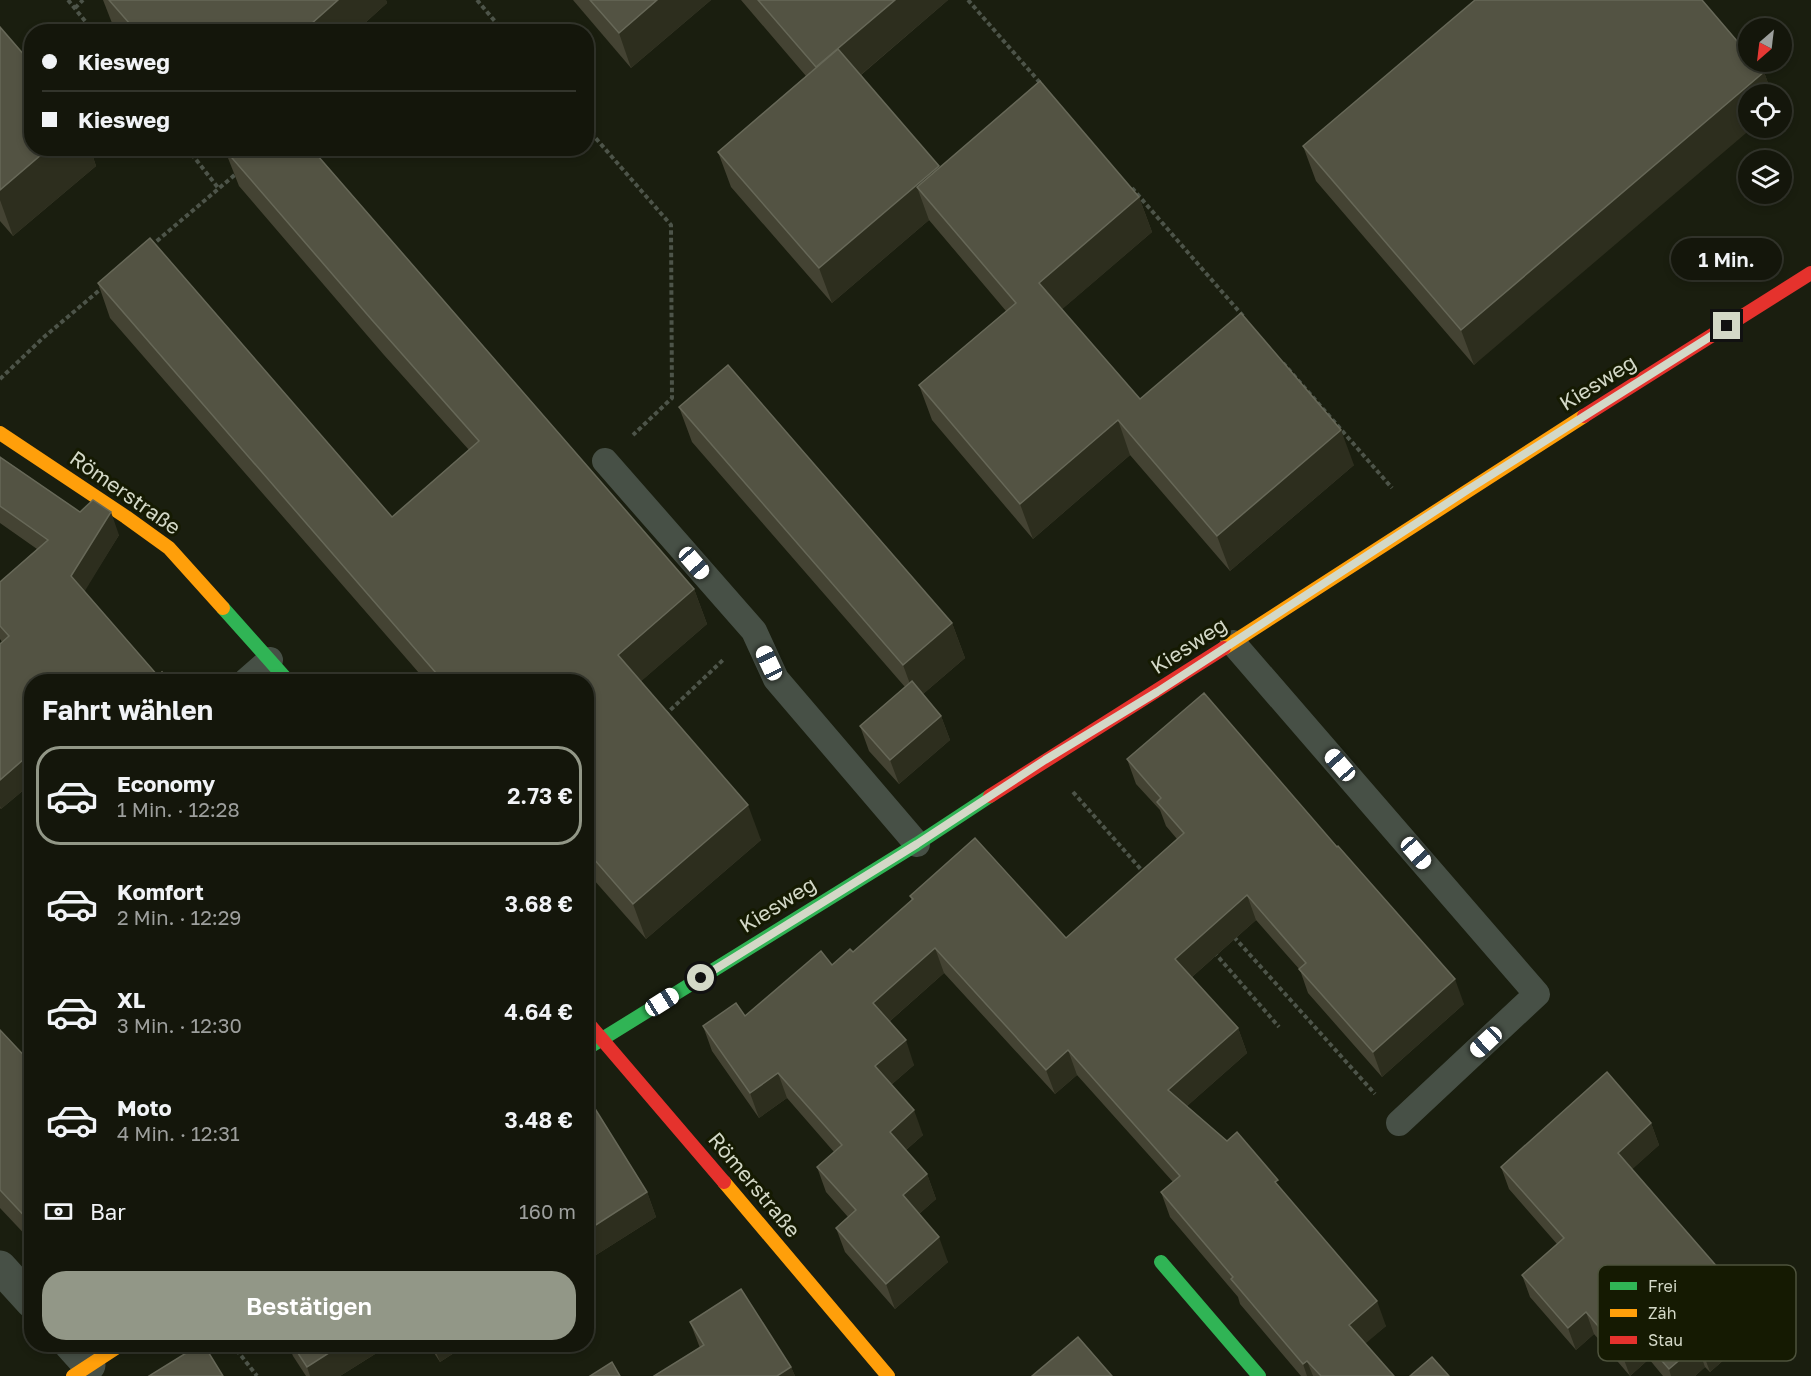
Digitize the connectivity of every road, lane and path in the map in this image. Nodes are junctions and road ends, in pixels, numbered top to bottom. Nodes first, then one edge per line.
1 (68, 0) edge
2 (83, 0) edge
3 (477, 0) edge
4 (968, 0) edge
5 (75, 8) junction
6 (88, 24) edge
7 (497, 24) edge
8 (1046, 90) edge
9 (594, 136) edge
10 (193, 156) edge
11 (240, 171) edge
12 (1124, 180) edge
13 (219, 189) junction
14 (150, 248) edge
15 (1811, 273) edge
16 (106, 285) edge
17 (1249, 323) edge
18 (1280, 359) edge
19 (0, 379) edge
20 (643, 425) dead end
21 (0, 433) edge
22 (605, 461) dead end
23 (1418, 523) junction
24 (754, 631) junction
25 (1233, 642) junction
26 (270, 660) junction
27 (254, 674) edge
28 (282, 674) edge
29 (665, 715) edge
30 (1045, 760) junction
31 (917, 844) junction
32 (1147, 877) edge
33 (1231, 933) edge
34 (1210, 948) edge
35 (1279, 1028) dead end
36 (594, 1030) edge
37 (603, 1039) junction
38 (594, 1044) edge
39 (1400, 1123) joint
40 (1161, 1262) dead end
41 (0, 1267) edge
42 (24, 1293) edge
43 (102, 1352) edge
44 (238, 1352) edge
45 (77, 1362) edge
46 (257, 1376) edge
47 (888, 1376) edge
48 (1259, 1376) edge

1 - 5 path
2 - 5 path
3 - 7 path
4 - 8 path
5 - 6 path
9 - 20 path
10 - 13 path
11 - 13 path
12 - 17 path
13 - 14 path
15 - 23 street, Kiesweg
16 - 19 path
18 - 23 path
21 - 26 street, Römerstraße
22 - 24 lane
23 - 25 street, Kiesweg
24 - 29 path
24 - 31 lane
25 - 30 street, Kiesweg
25 - 39 lane
26 - 27 lane
26 - 28 street, Römerstraße
30 - 31 street, Kiesweg
30 - 32 path
31 - 37 street, Kiesweg
33 - 39 path
34 - 35 path
36 - 37 street, Römerstraße
37 - 38 street, Kiesweg
37 - 47 street, Römerstraße
40 - 48 street
41 - 42 street
43 - 45 street
44 - 46 path

